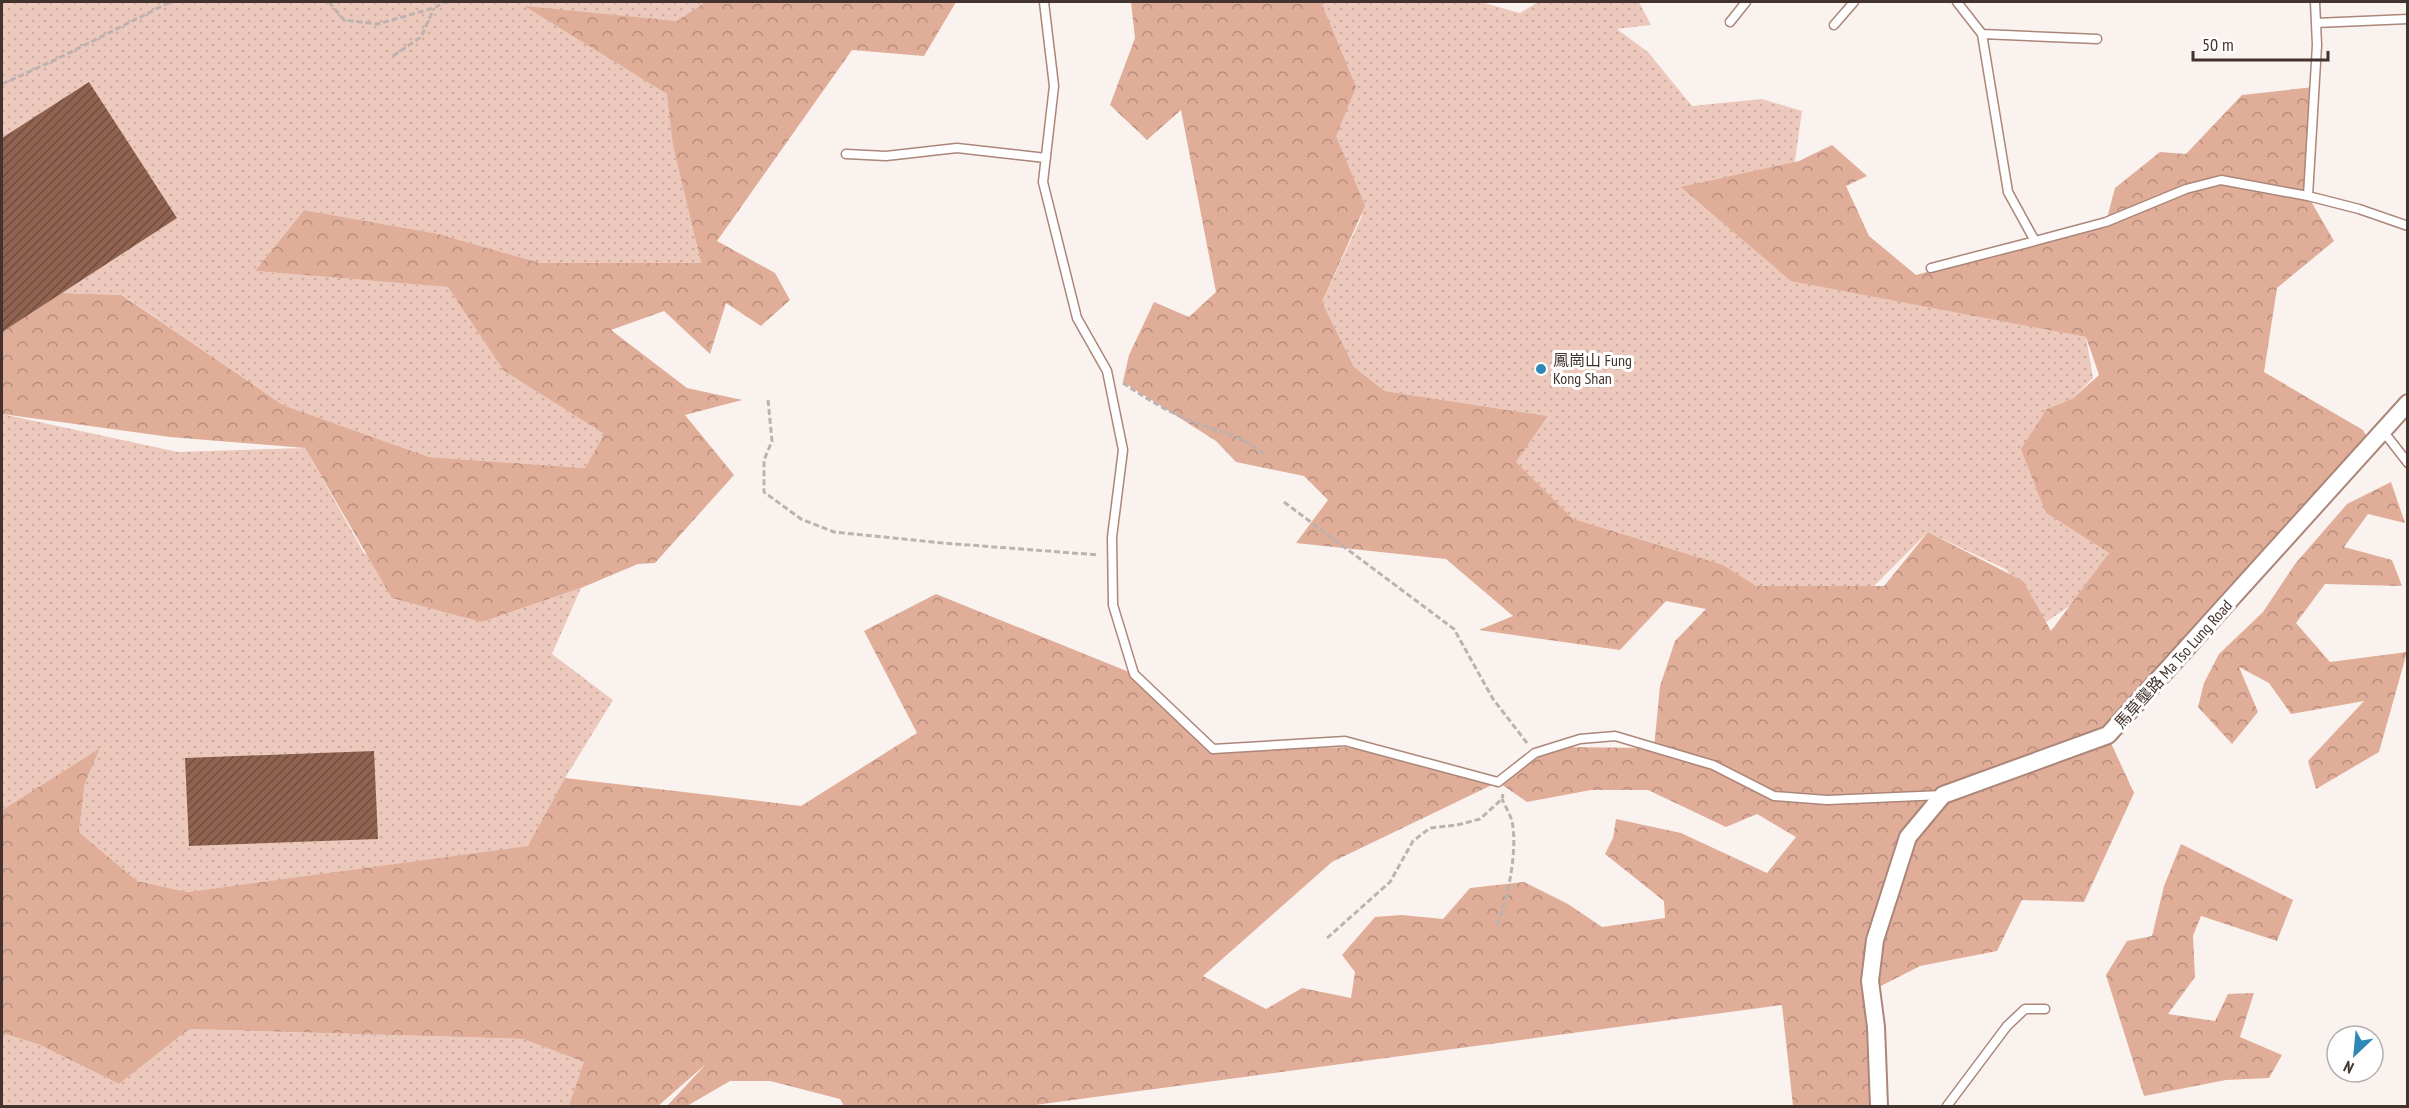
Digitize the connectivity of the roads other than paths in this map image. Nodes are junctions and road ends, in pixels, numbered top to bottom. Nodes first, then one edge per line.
1 (1044, 2) edge
2 (1746, 2) edge
3 (1854, 2) edge
4 (1957, 2) edge
5 (2315, 2) edge
6 (2408, 19) edge
7 (1730, 22) dead end
8 (2316, 23) junction
9 (1834, 25) dead end
10 (1982, 34) junction
11 (2097, 39) dead end
12 (846, 154) dead end
13 (1046, 158) junction
14 (2308, 196) junction
15 (2408, 226) edge
16 (2035, 241) junction
17 (1932, 268) dead end
18 (2408, 403) edge
19 (2383, 431) junction
20 (2408, 464) edge
21 (1944, 795) junction
22 (2045, 1009) dead end
23 (1879, 1107) edge
24 (1947, 1107) edge

1 - 13 lane
2 - 7 lane
3 - 9 lane
4 - 10 lane
5 - 8 lane
6 - 8 lane
8 - 14 lane
10 - 11 lane
10 - 16 lane
12 - 13 lane
13 - 21 lane
14 - 15 lane
14 - 16 lane
16 - 17 lane
18 - 19 street, 馬草壟路 Ma Tso Lung Road
19 - 20 lane
19 - 21 street, 馬草壟路 Ma Tso Lung Road
21 - 23 street, 馬草壟路 Ma Tso Lung Road
22 - 24 lane

